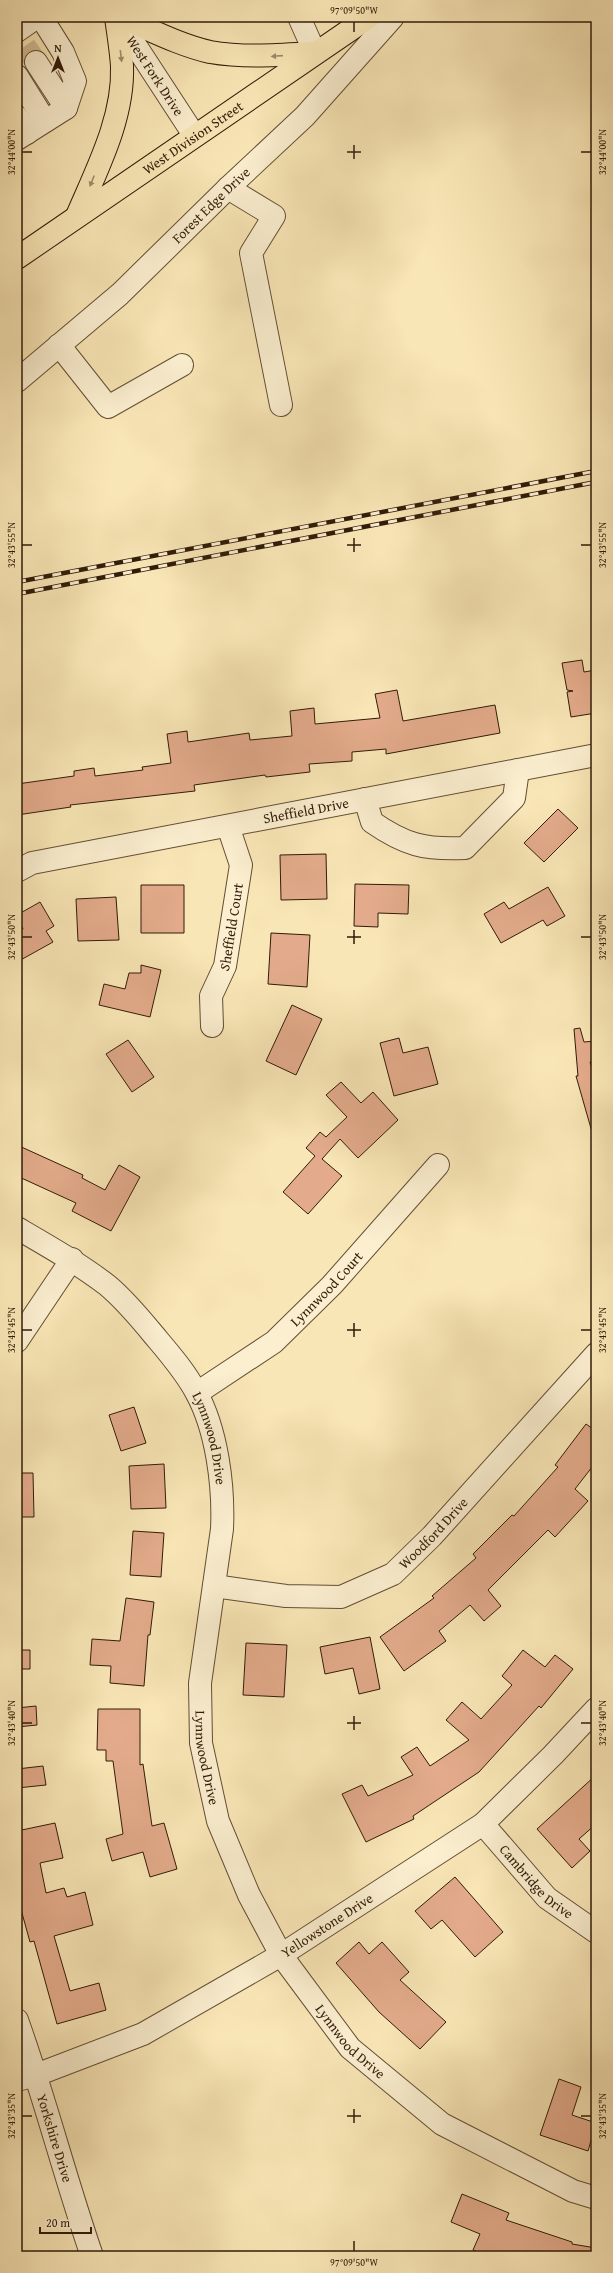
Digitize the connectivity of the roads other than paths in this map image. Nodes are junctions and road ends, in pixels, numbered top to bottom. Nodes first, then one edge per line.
1 (37, 17) edge
2 (41, 17) edge
3 (116, 17) edge
4 (120, 17) edge
5 (298, 17) edge
6 (369, 17) edge
7 (393, 17) edge
8 (24, 43) edge
9 (316, 53) junction
10 (17, 76) tunnel mouth
11 (66, 108) junction
12 (45, 121) junction
13 (20, 130) edge
14 (194, 135) junction
15 (228, 188) junction
16 (77, 216) junction
17 (17, 258) edge
18 (59, 345) junction
19 (182, 365) dead end
20 (17, 381) edge
21 (281, 405) dead end
22 (596, 755) edge
23 (518, 770) junction
24 (365, 799) junction
25 (228, 826) junction
26 (17, 871) edge
27 (212, 1026) dead end
28 (438, 1165) dead end
29 (17, 1228) edge
30 (72, 1259) junction
31 (17, 1341) edge
32 (596, 1354) edge
33 (197, 1392) junction
34 (214, 1586) junction
35 (596, 1709) edge
36 (483, 1824) junction
37 (596, 1932) edge
38 (281, 1955) junction
39 (17, 2020) edge
40 (27, 2077) edge
41 (596, 2198) edge
42 (92, 2256) edge

1 - 8 street
2 - 11 street
3 - 14 street, West Fork Drive
3 -> 16 main road
9 -> 4 main road
5 - 9 street
6 - 9 main road, West Division Street
7 - 15 street, Forest Edge Drive
8 - 11 street
9 - 14 main road, West Division Street
10 - 12 street
11 - 12 street
12 - 13 street
14 - 16 main road, West Division Street
15 - 18 street, Forest Edge Drive
15 - 21 street
16 - 17 main road, West Division Street
18 - 19 street
18 - 20 street, Forest Edge Drive
22 - 23 street, Sheffield Drive
23 - 24 street, Sheffield Drive
23 - 24 street
24 - 25 street, Sheffield Drive
25 - 26 street, Sheffield Drive
25 - 27 street, Sheffield Court
28 - 33 street, Lynnwood Court
29 - 30 street, Lynnwood Drive
30 - 31 street
30 - 33 street, Lynnwood Drive
32 - 34 street, Woodford Drive
33 - 34 street, Lynnwood Drive
34 - 38 street, Lynnwood Drive
35 - 36 street, Yellowstone Drive
36 - 37 street, Cambridge Drive
36 - 38 street, Yellowstone Drive
38 - 40 street, Yellowstone Drive
38 - 41 street, Lynnwood Drive
39 - 40 street, Yorkshire Drive
40 - 42 street, Yorkshire Drive

